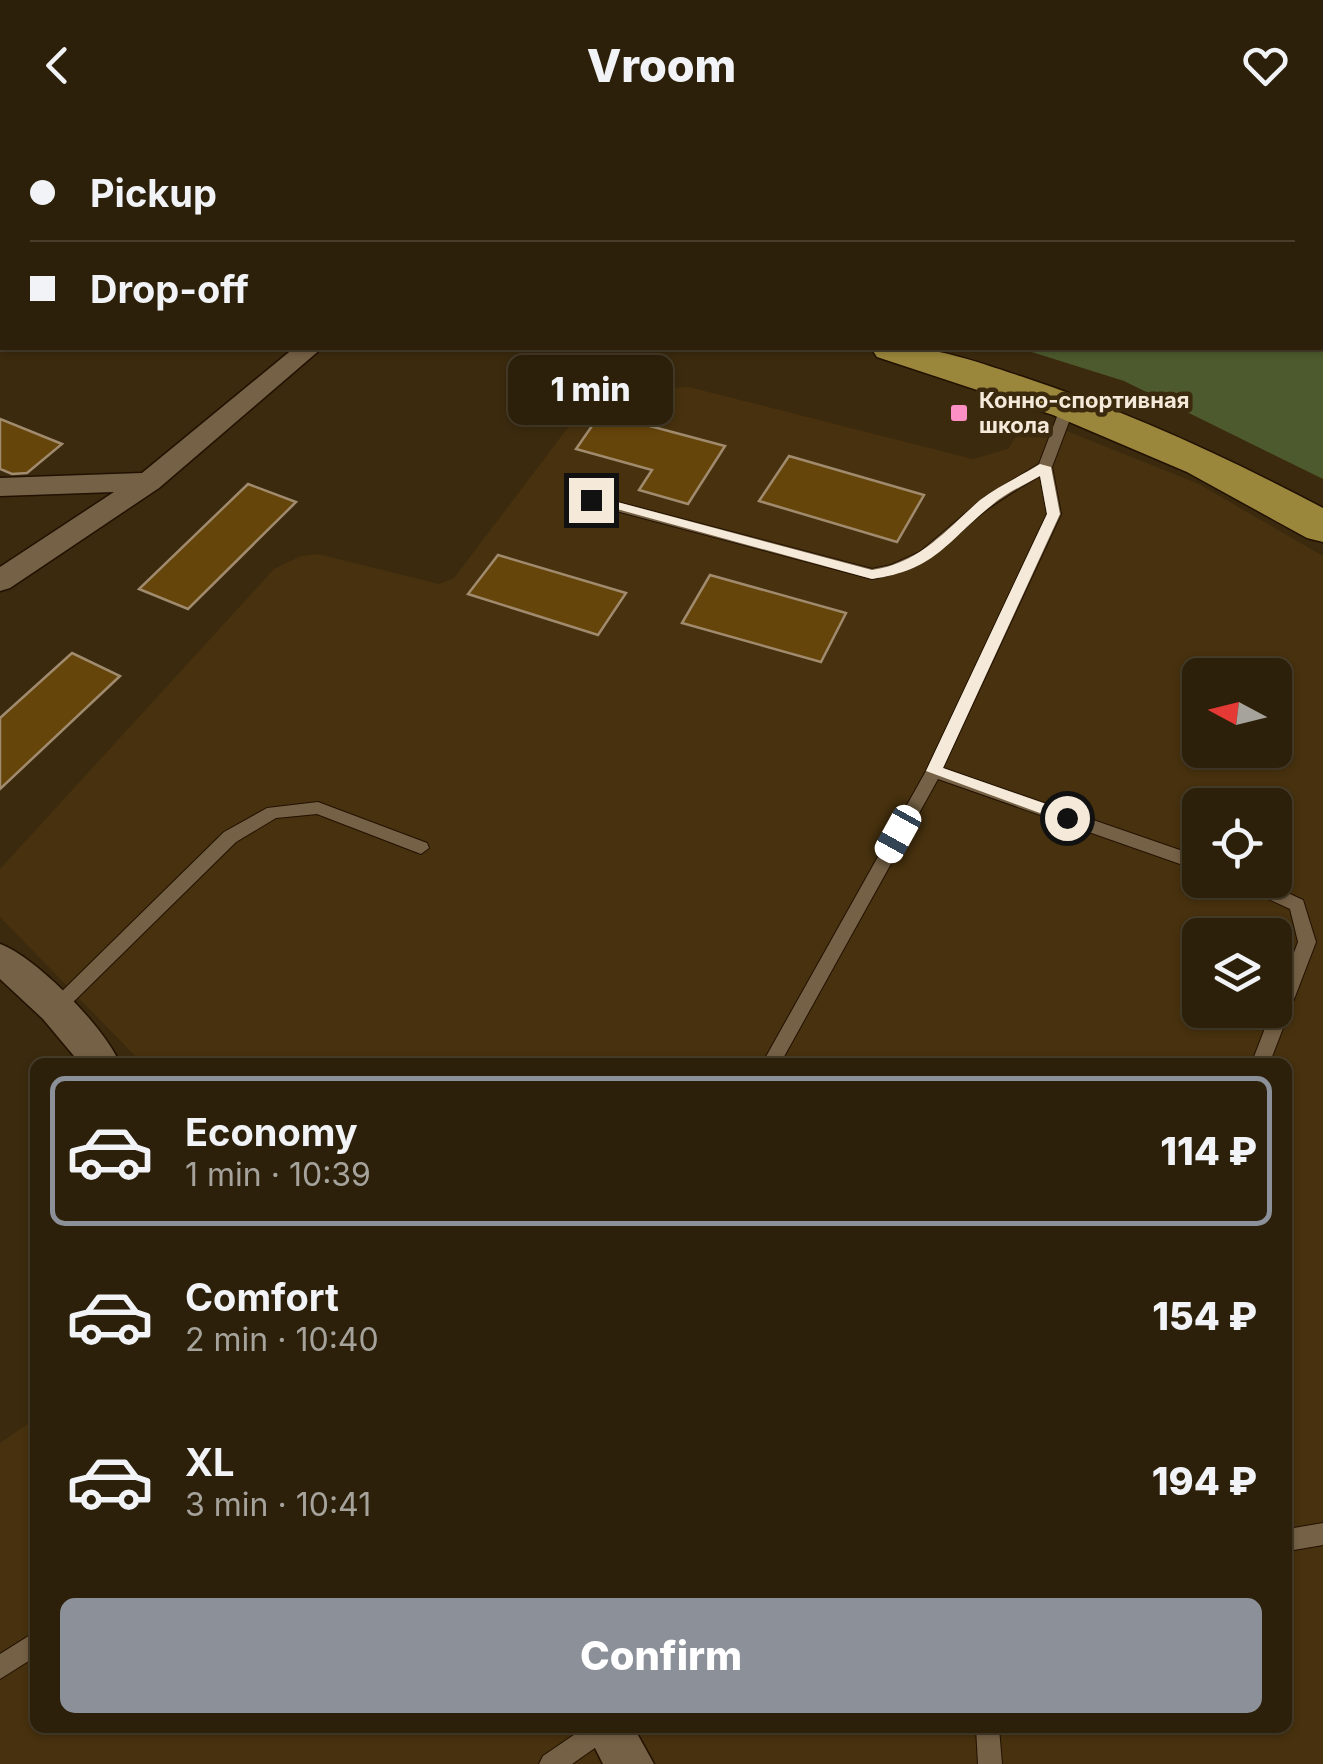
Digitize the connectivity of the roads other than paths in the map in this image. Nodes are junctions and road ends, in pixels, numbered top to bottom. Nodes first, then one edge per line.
1 (307, 350) edge
2 (898, 350) edge
3 (1068, 406) junction
4 (1045, 467) junction
5 (149, 482) junction
6 (0, 487) edge
7 (591, 500) dead end
8 (1323, 527) edge
9 (0, 581) edge
10 (934, 771) junction
11 (422, 848) dead end
12 (1182, 858) edge
13 (1284, 898) edge
14 (0, 958) edge
15 (56, 1008) junction
16 (98, 1058) edge
17 (774, 1058) edge
18 (1262, 1058) edge
19 (1323, 1534) edge
20 (1292, 1539) edge
21 (30, 1647) edge
22 (0, 1668) edge
23 (598, 1733) edge
24 (609, 1733) edge
25 (988, 1733) edge
26 (551, 1764) edge
27 (630, 1764) edge
28 (990, 1764) edge

1 - 5 street
2 - 3 highway
3 - 4 lane
3 - 8 highway
4 - 7 lane
4 - 10 lane
5 - 6 street
5 - 9 street
10 - 12 lane
10 - 17 lane
11 - 15 lane
13 - 18 lane
14 - 15 street
15 - 16 street
19 - 20 lane
21 - 22 lane
23 - 26 lane
24 - 27 street
25 - 28 lane

